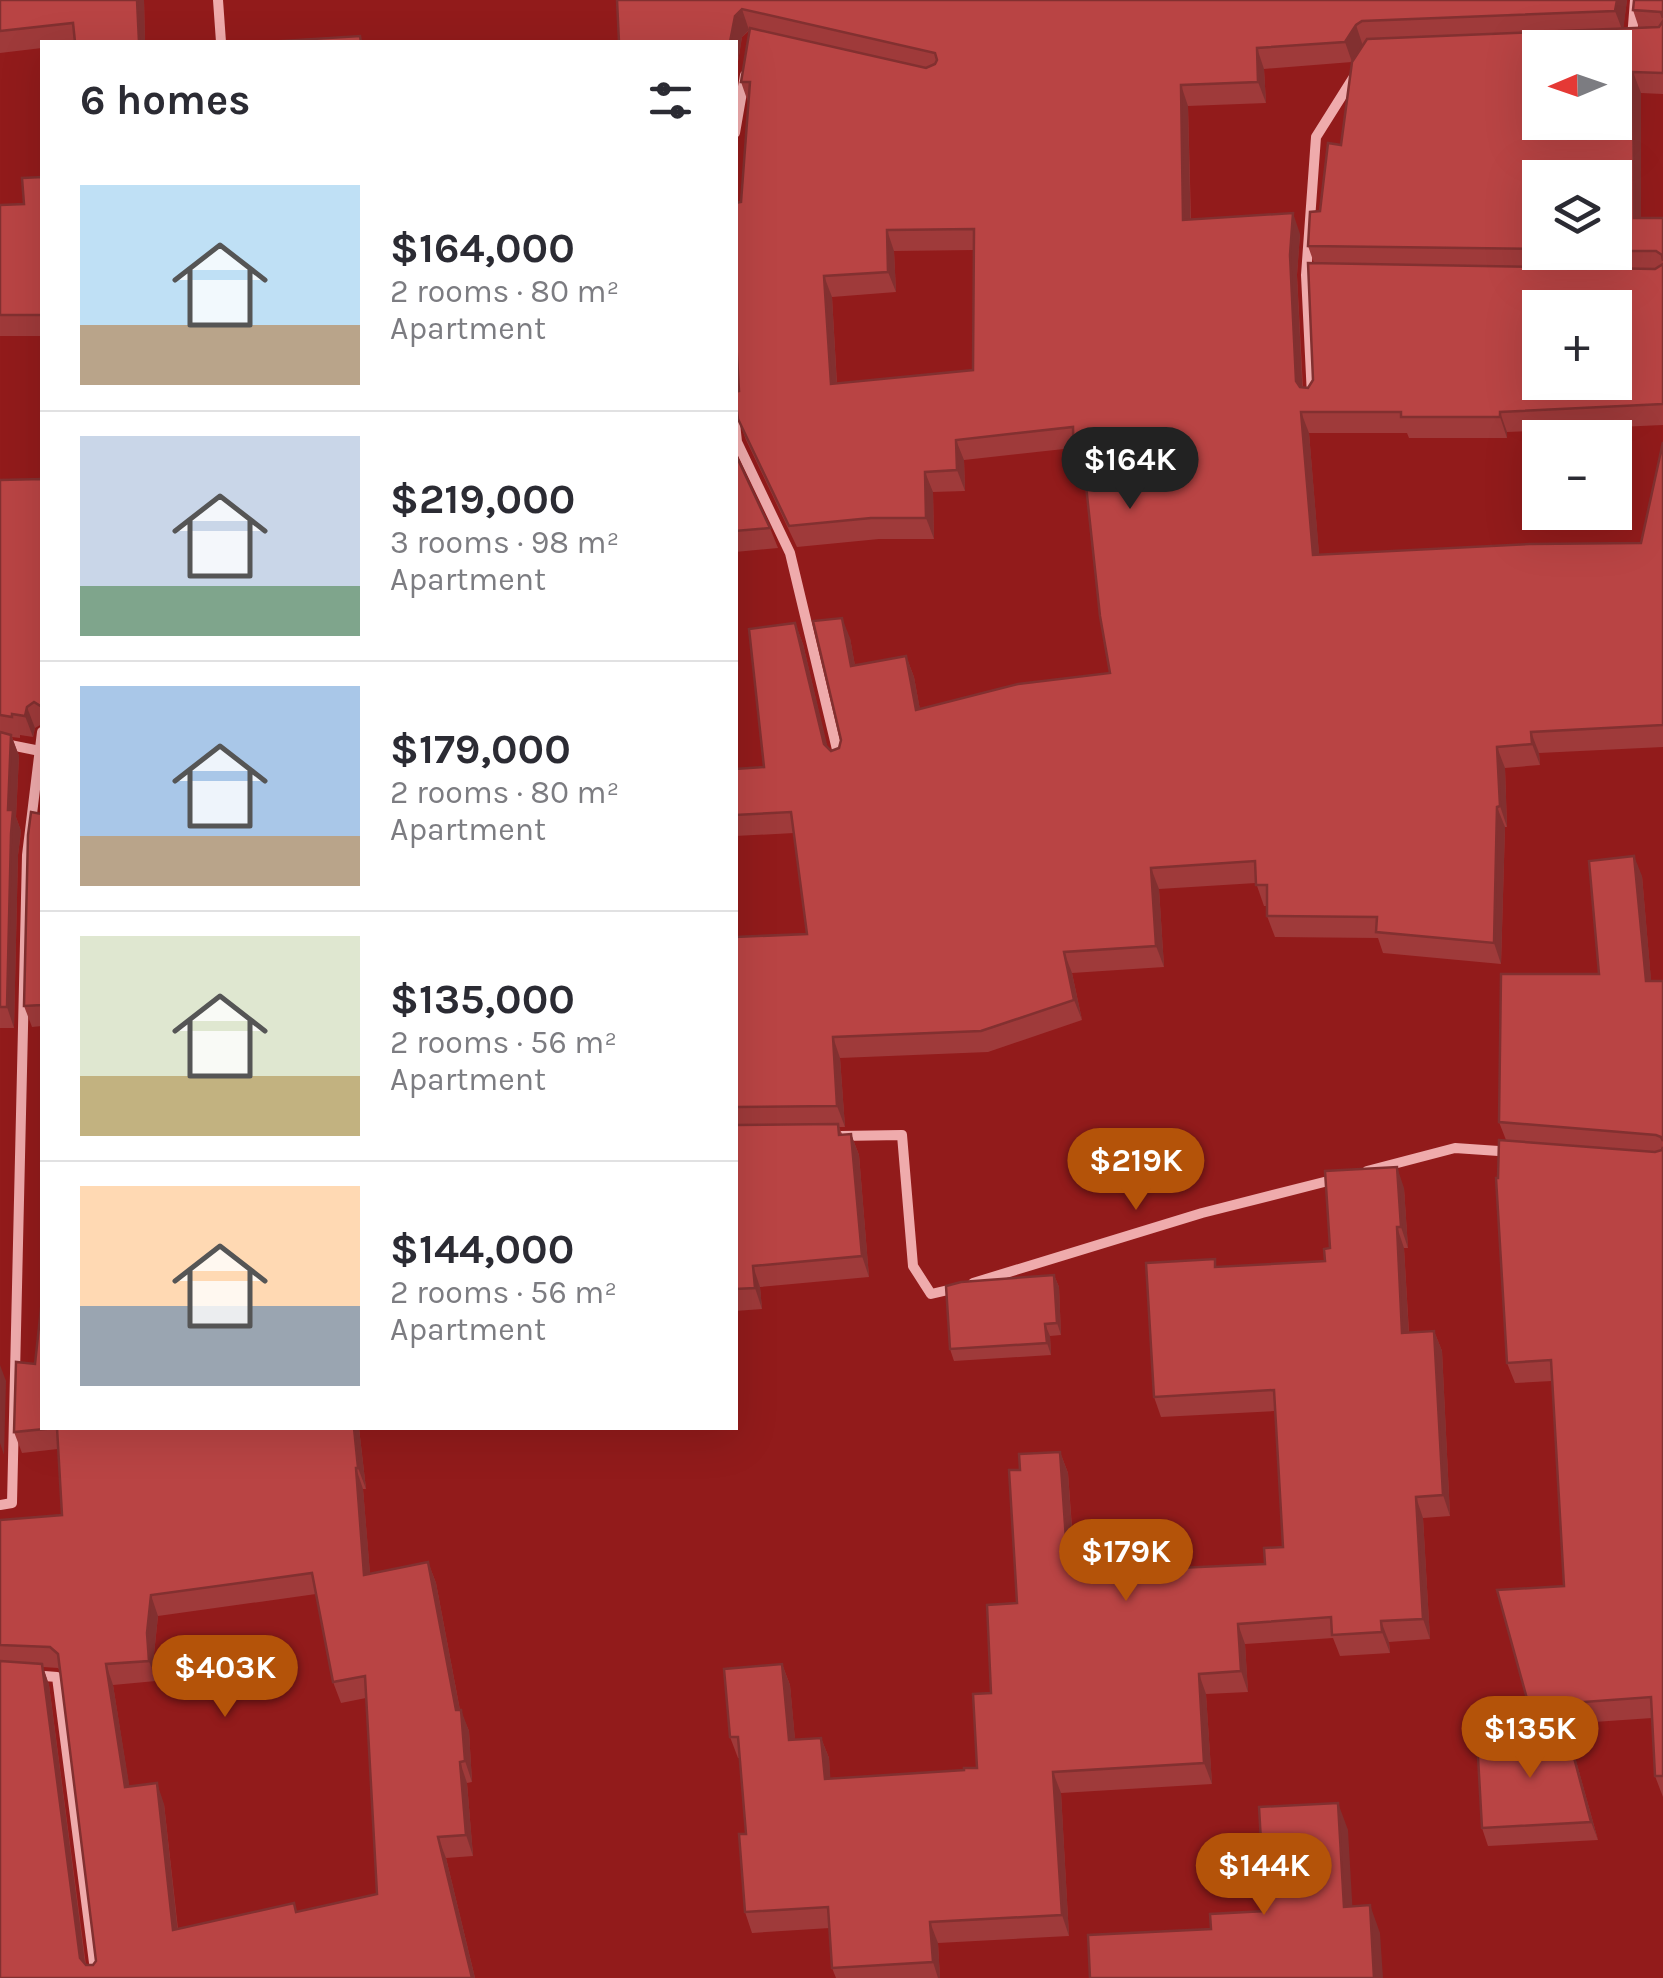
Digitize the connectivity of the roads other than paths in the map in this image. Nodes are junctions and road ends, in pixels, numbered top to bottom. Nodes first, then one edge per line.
1 (218, 0) edge
2 (1635, 0) edge
3 (222, 40) edge
4 (1632, 40) joint
5 (1647, 40) edge
6 (748, 57) edge
7 (1361, 66) edge
8 (738, 115) edge
9 (1306, 275) junction
10 (1326, 275) edge
11 (1312, 402) edge
12 (738, 442) edge
13 (0, 743) edge
14 (40, 751) edge
15 (840, 763) edge
16 (828, 1136) edge
17 (1533, 1153) edge
18 (0, 1505) edge
19 (19, 1674) edge
20 (96, 1978) edge

1 - 3 street
2 - 4 street
4 - 5 street
6 - 8 street
7 - 9 street
9 - 10 street
9 - 11 street
12 - 15 street
13 - 14 street
14 - 18 street
16 - 17 street
19 - 20 street

